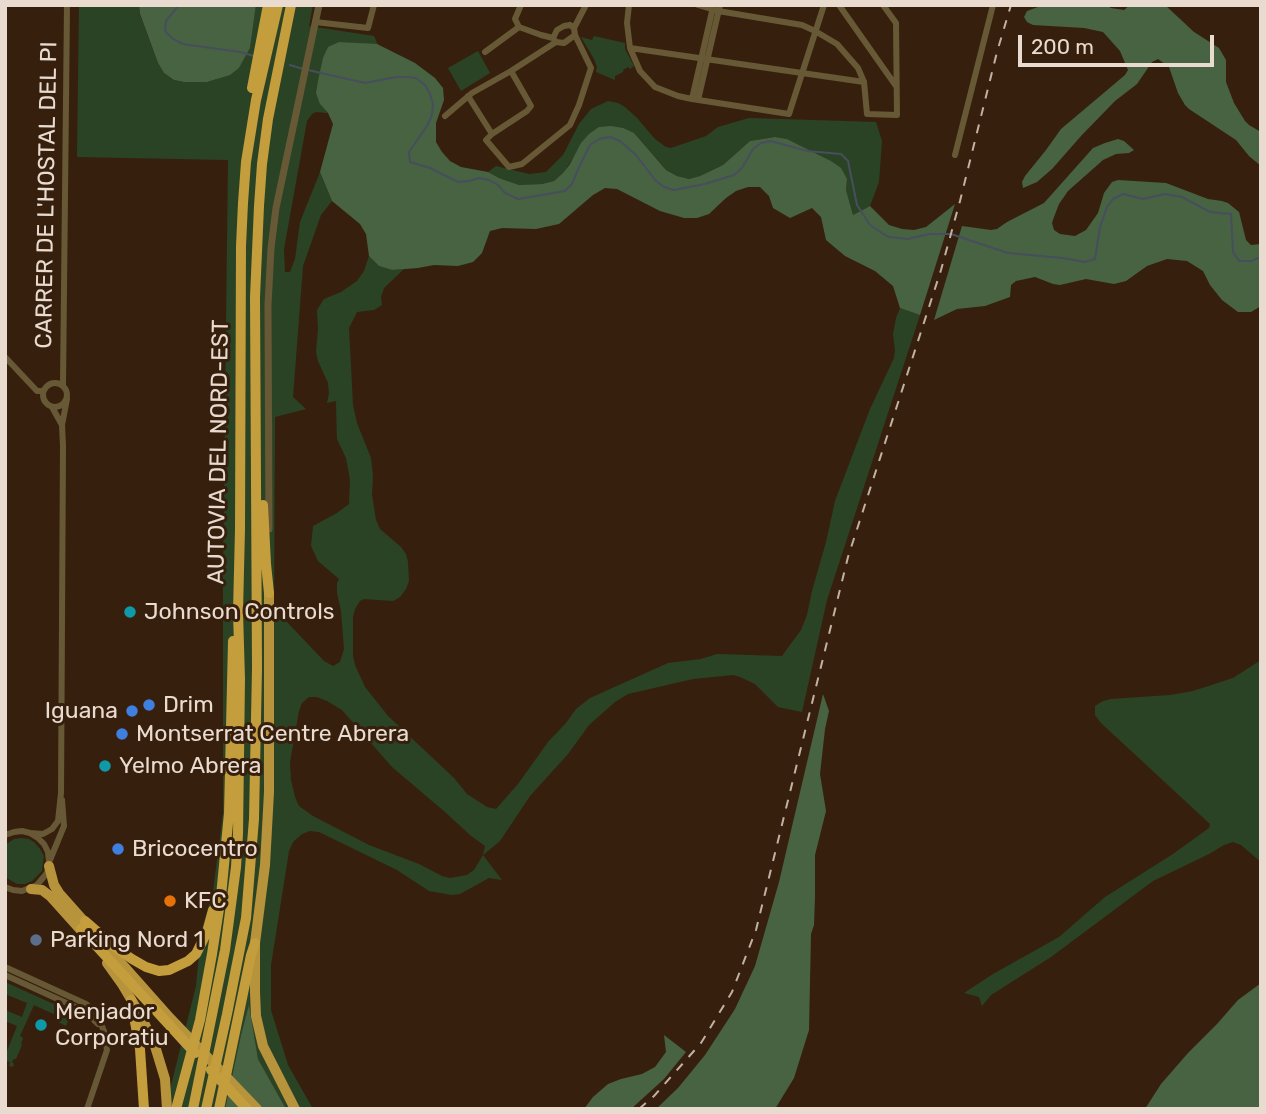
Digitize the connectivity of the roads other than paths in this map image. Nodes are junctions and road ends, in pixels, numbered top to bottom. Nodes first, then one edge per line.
1 (66, 5) edge
2 (268, 5) edge
3 (278, 5) edge
4 (291, 5) edge
5 (319, 5) edge
6 (374, 5) edge
7 (521, 5) edge
8 (586, 5) edge
9 (629, 5) edge
10 (698, 5) edge
11 (824, 5) edge
12 (839, 5) edge
13 (883, 5) edge
14 (993, 5) edge
15 (716, 8) edge
16 (515, 19) junction
17 (315, 22) junction
18 (519, 27) junction
19 (574, 31) junction
20 (815, 31) junction
21 (505, 38) junction
22 (554, 40) junction
23 (630, 48) junction
24 (485, 52) dead end
25 (704, 58) junction
26 (511, 71) junction
27 (801, 73) junction
28 (864, 82) junction
29 (896, 86) junction
30 (468, 96) junction
31 (695, 100) junction
32 (445, 116) dead end
33 (492, 134) junction
34 (248, 147) junction
35 (956, 155) dead end
36 (5, 357) edge
37 (63, 385) junction
38 (256, 386) junction
39 (43, 391) junction
40 (67, 399) junction
41 (52, 407) junction
42 (62, 425) junction
43 (269, 593) junction
44 (238, 612) junction
45 (61, 793) junction
46 (30, 833) junction
47 (5, 835) edge
48 (49, 864) junction
49 (223, 870) junction
50 (5, 887) edge
51 (31, 889) junction
52 (83, 925) junction
53 (255, 943) junction
54 (5, 971) edge
55 (131, 1000) junction
56 (104, 1031) junction
57 (251, 1107) edge
58 (87, 1109) edge
59 (144, 1109) edge
60 (167, 1109) edge
61 (176, 1109) edge
62 (193, 1109) edge
63 (206, 1109) edge
64 (219, 1109) edge
65 (295, 1109) edge

1 - 37 street, CARRER DE L'HOSTAL DEL PI
2 - 34 highway
3 - 34 highway, AUTOVIA DEL NORD-EST
4 - 38 highway, AUTOVIA DEL NORD-EST
5 - 17 street
6 - 17 street
7 - 16 street
8 - 19 street
9 - 23 street
10 - 15 street
11 - 20 street
12 - 29 street
13 - 29 street
14 - 35 street
15 - 20 street
15 - 25 street
16 - 18 street
16 - 21 street
17 - 43 street
18 - 21 street
18 - 22 street
19 - 22 street
19 - 22 street
19 - 33 street
20 - 27 street
20 - 28 street
21 - 24 street
22 - 26 street
23 - 25 street
23 - 31 street
25 - 27 street
25 - 31 street
26 - 30 street
26 - 33 street
27 - 28 street
27 - 31 street
28 - 29 street
30 - 32 street
30 - 33 street
34 - 44 highway, AUTOVIA DEL NORD-EST
36 - 39 street
37 - 39 street
37 - 40 street
38 - 43 highway
38 - 63 highway, AUTOVIA DEL NORD-EST
39 - 41 street
40 - 41 street
40 - 42 street
41 - 42 street
42 - 45 street
43 - 53 highway
44 - 49 highway
44 - 62 highway, AUTOVIA DEL NORD-EST
45 - 46 street
45 - 48 street
46 - 47 street
46 - 48 street
48 - 51 street
48 - 52 highway
49 - 52 highway
49 - 61 highway
50 - 51 street
51 - 52 highway
52 - 55 highway
52 - 57 highway
53 - 64 highway
53 - 65 highway
54 - 56 street
54 - 56 street
55 - 59 highway
55 - 60 highway
56 - 58 street

